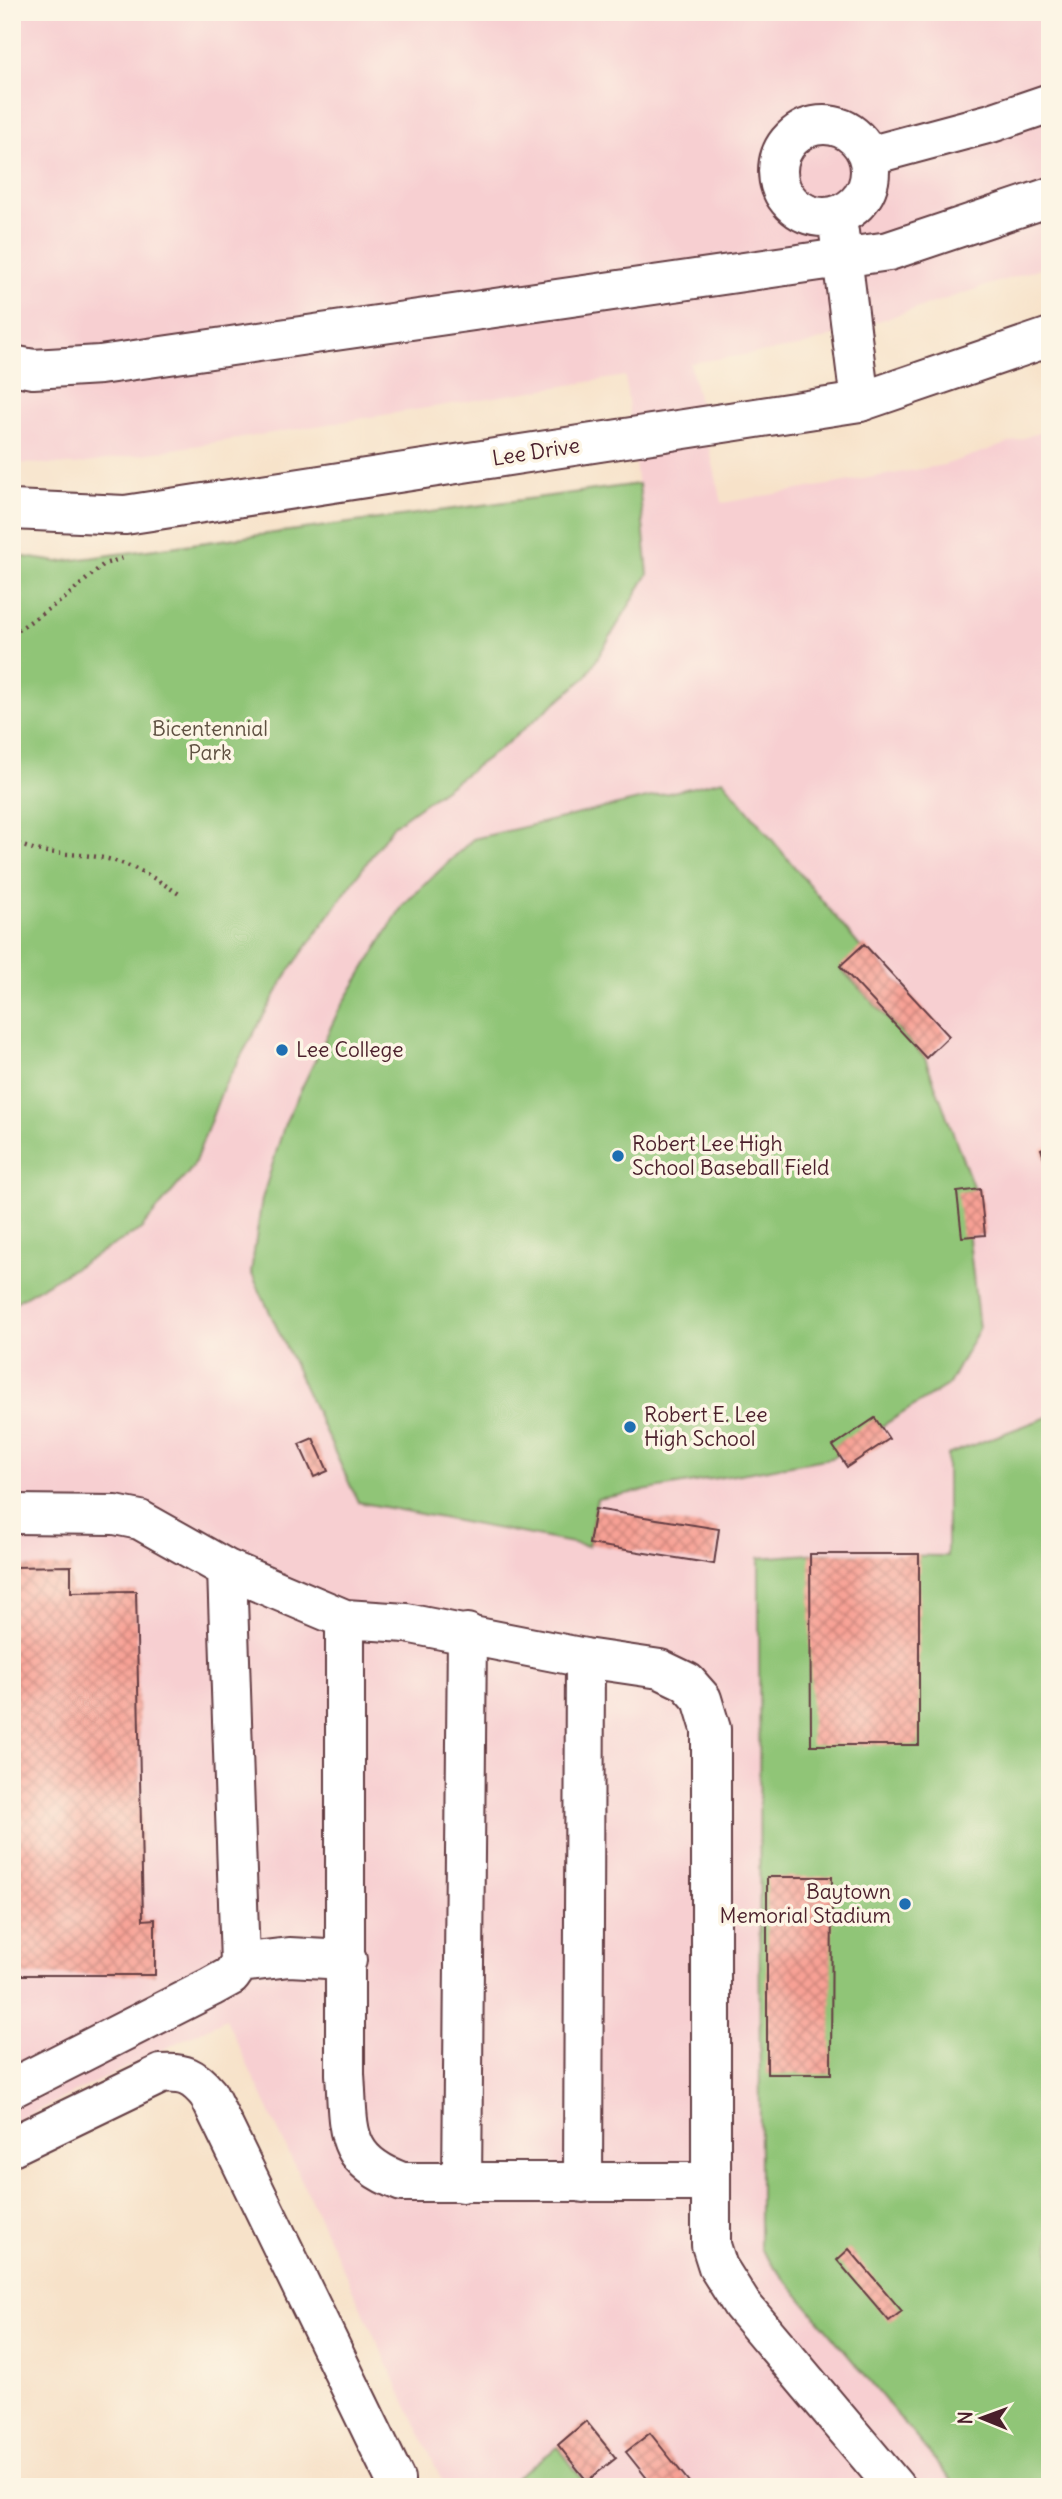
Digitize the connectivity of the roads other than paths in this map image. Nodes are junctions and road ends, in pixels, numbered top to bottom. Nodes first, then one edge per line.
1 (1050, 103) edge
2 (868, 156) junction
3 (1050, 197) edge
4 (837, 216) junction
5 (842, 256) junction
6 (1050, 337) edge
7 (12, 365) edge
8 (860, 402) junction
9 (12, 510) edge
10 (12, 1514) edge
11 (227, 1569) junction
12 (345, 1619) junction
13 (467, 1633) junction
14 (584, 1658) junction
15 (347, 1960) junction
16 (240, 1963) junction
17 (12, 2088) edge
18 (12, 2146) edge
19 (711, 2182) junction
20 (462, 2183) junction
21 (583, 2183) junction
22 (395, 2487) edge
23 (895, 2487) edge

1 - 2 main road
2 - 4 main road
2 - 4 main road
3 - 5 main road
4 - 5 main road
5 - 7 main road
5 - 8 main road
6 - 8 main road, Lee Drive
8 - 9 main road, Lee Drive
10 - 11 main road
11 - 12 main road
11 - 16 main road
12 - 13 main road
12 - 15 main road
13 - 14 main road
13 - 20 main road
14 - 19 main road
14 - 21 main road
15 - 16 main road
15 - 20 main road
16 - 17 main road
18 - 22 main road
19 - 21 main road
19 - 23 main road
20 - 21 main road

